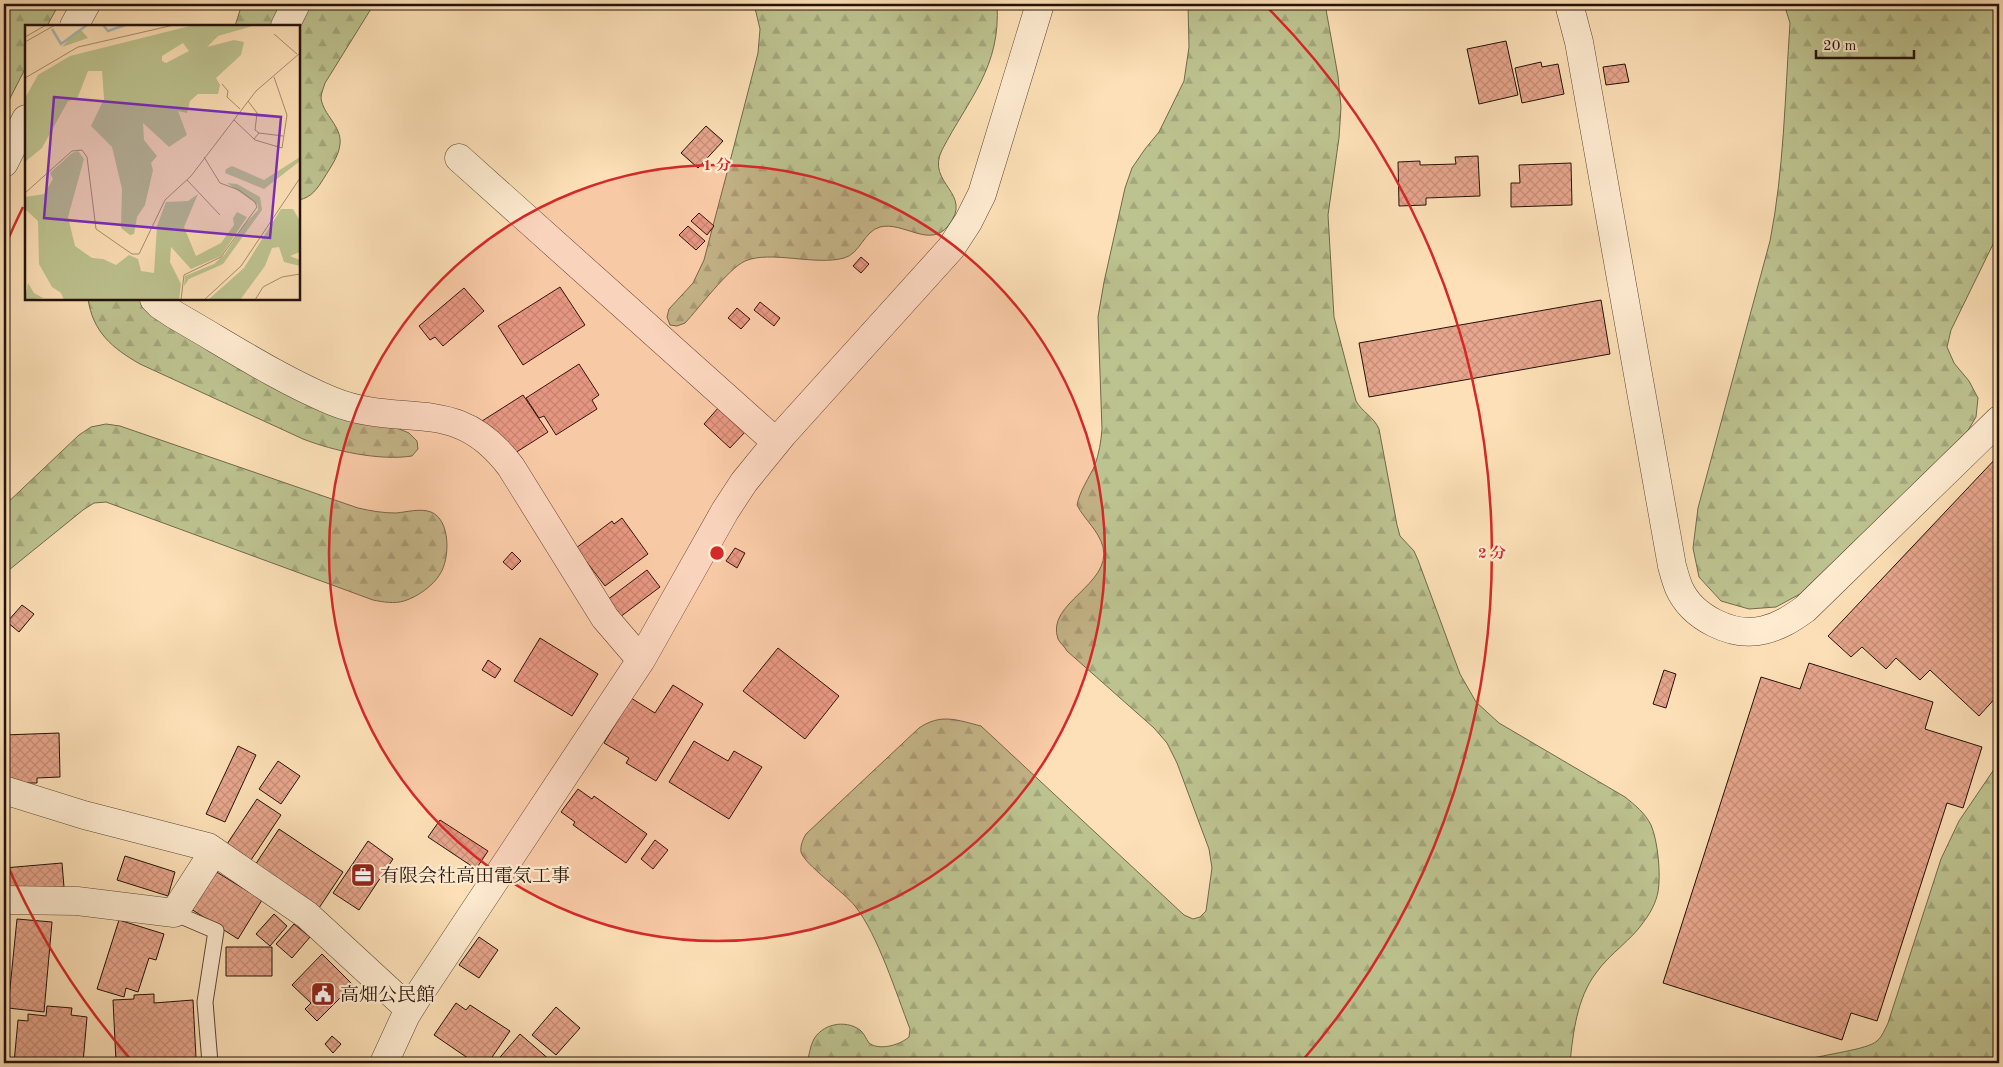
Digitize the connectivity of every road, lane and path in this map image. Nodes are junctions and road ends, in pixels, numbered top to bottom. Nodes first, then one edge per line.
1 (86, 4) edge
2 (296, 4) edge
3 (1040, 4) edge
4 (1569, 4) edge
5 (75, 25) edge
6 (286, 25) edge
7 (25, 121) edge
8 (459, 158) dead end
9 (4, 163) edge
10 (155, 300) edge
11 (1999, 420) edge
12 (776, 442) junction
13 (640, 660) junction
14 (4, 790) edge
15 (214, 851) junction
16 (4, 900) edge
17 (174, 913) junction
18 (409, 1009) junction
19 (210, 1063) edge
20 (384, 1063) edge

1 - 5 street
2 - 6 street
3 - 12 street
4 - 11 street
7 - 9 street
8 - 12 street
10 - 13 street
12 - 13 street
13 - 18 street
14 - 15 street
15 - 17 street
15 - 18 street
16 - 17 street
17 - 19 lane
18 - 20 street

